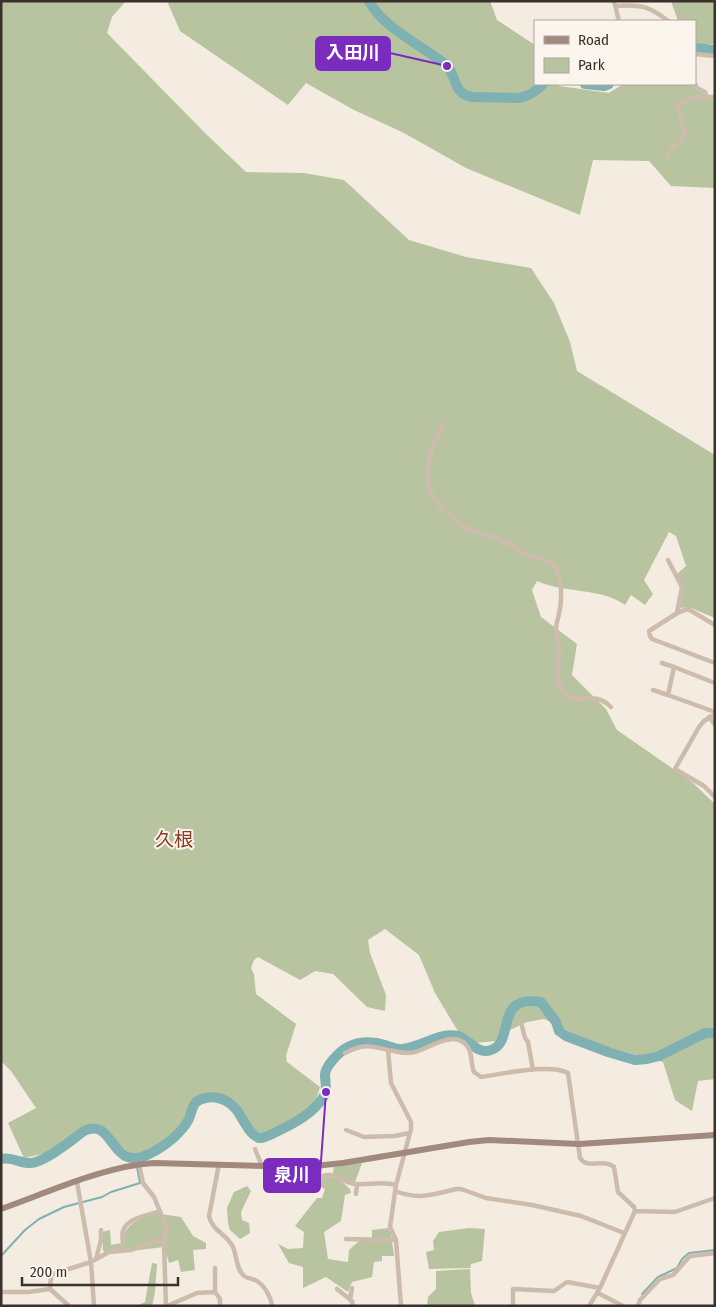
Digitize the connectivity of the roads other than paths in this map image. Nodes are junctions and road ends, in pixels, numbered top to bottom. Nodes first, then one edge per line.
1 (615, 4) edge
2 (619, 20) edge
3 (667, 20) edge
4 (696, 54) edge
5 (715, 56) edge
6 (696, 85) edge
7 (707, 96) junction
8 (715, 97) edge
9 (667, 157) dead end
10 (444, 423) dead end
11 (668, 560) dead end
12 (677, 613) junction
13 (715, 624) edge
14 (715, 663) edge
15 (662, 664) dead end
16 (674, 667) junction
17 (715, 682) edge
18 (653, 690) dead end
19 (668, 695) junction
20 (611, 707) dead end
21 (715, 713) edge
22 (709, 717) junction
23 (715, 725) edge
24 (715, 797) edge
25 (521, 1022) dead end
26 (435, 1035) dead end
27 (437, 1042) junction
28 (388, 1050) junction
29 (345, 1053) dead end
30 (533, 1070) junction
31 (346, 1130) dead end
32 (410, 1133) junction
33 (715, 1135) edge
34 (578, 1144) junction
35 (255, 1149) dead end
36 (404, 1152) junction
37 (139, 1164) junction
38 (219, 1164) junction
39 (262, 1166) junction
40 (292, 1167) junction
41 (77, 1182) junction
42 (357, 1184) junction
43 (294, 1187) junction
44 (395, 1188) junction
45 (281, 1191) dead end
46 (356, 1194) dead end
47 (715, 1198) edge
48 (1, 1209) edge
49 (160, 1211) junction
50 (635, 1211) junction
51 (101, 1230) dead end
52 (624, 1233) junction
53 (346, 1239) dead end
54 (396, 1240) junction
55 (164, 1241) junction
56 (124, 1251) junction
57 (715, 1253) edge
58 (96, 1258) junction
59 (90, 1262) junction
60 (215, 1268) dead end
61 (64, 1271) junction
62 (66, 1278) dead end
63 (352, 1288) dead end
64 (50, 1289) junction
65 (337, 1290) dead end
66 (599, 1291) junction
67 (1, 1292) edge
68 (216, 1292) junction
69 (350, 1300) junction
70 (69, 1306) edge
71 (94, 1306) edge
72 (166, 1306) edge
73 (220, 1306) edge
74 (272, 1306) edge
75 (353, 1306) edge
76 (400, 1306) edge
77 (513, 1306) edge
78 (589, 1306) edge
79 (623, 1306) edge
80 (638, 1306) edge

1 - 2 street
1 - 3 street
4 - 5 street
6 - 7 street
7 - 8 street
7 - 9 street
10 - 20 street
11 - 12 street
12 - 13 street
12 - 14 street
15 - 16 street
16 - 17 street
16 - 19 street
18 - 19 street
19 - 21 street
21 - 22 street
22 - 23 street
22 - 24 street
25 - 30 street
26 - 27 street
27 - 28 street
27 - 30 street
28 - 29 street
28 - 32 street
30 - 34 street
31 - 32 street
32 - 36 street
33 - 34 street
34 - 36 street
34 - 50 street
35 - 39 street
36 - 40 street
36 - 44 street
37 - 38 street
37 - 41 street
37 - 49 street
38 - 39 street
38 - 74 street
39 - 40 street
40 - 43 street
41 - 48 street
41 - 59 street
42 - 43 street
42 - 44 street
42 - 46 street
43 - 45 street
44 - 52 street
44 - 54 street
47 - 50 street
49 - 55 street
49 - 56 street
50 - 52 street
51 - 58 street
52 - 66 street
53 - 54 street
54 - 76 street
55 - 56 street
55 - 72 street
56 - 58 street
57 - 80 street
58 - 59 street
59 - 61 street
59 - 71 street
60 - 68 street
61 - 62 street
61 - 64 street
63 - 69 street
64 - 67 street
64 - 70 street
65 - 69 street
66 - 77 street
66 - 78 street
66 - 79 street
68 - 72 street
68 - 73 street
69 - 75 street

